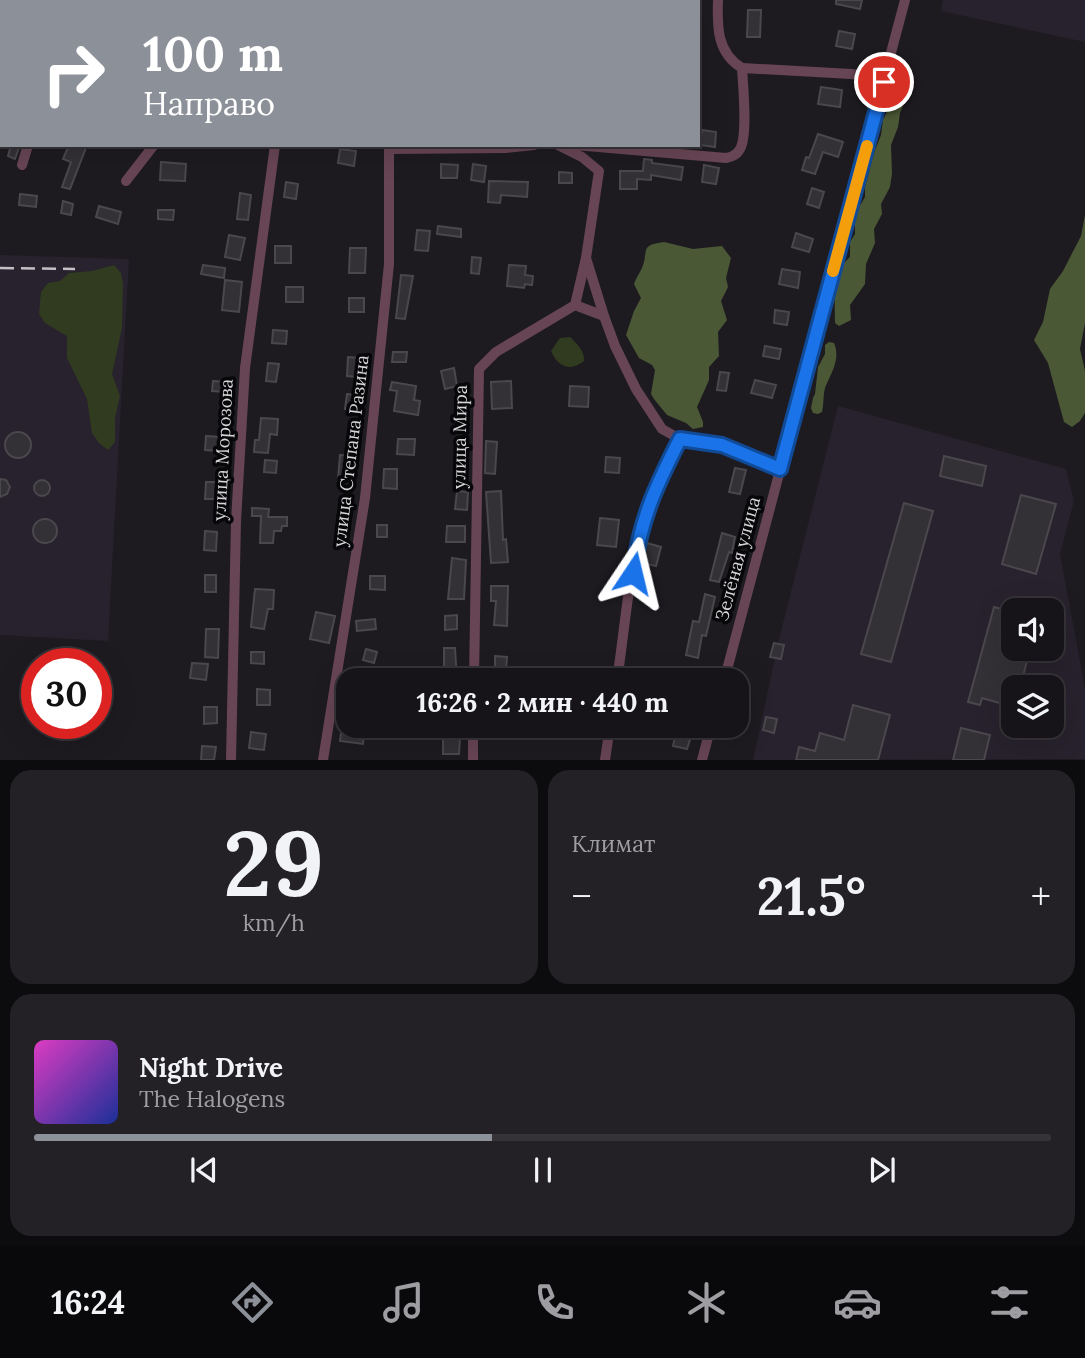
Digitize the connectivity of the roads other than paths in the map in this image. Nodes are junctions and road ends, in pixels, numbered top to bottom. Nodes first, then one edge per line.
1 (718, 0) edge
2 (905, 0) edge
3 (743, 68) junction
4 (884, 82) junction
5 (28, 147) edge
6 (152, 147) edge
7 (275, 147) edge
8 (389, 147) edge
9 (515, 147) edge
10 (562, 147) edge
11 (598, 147) edge
12 (609, 148) junction
13 (22, 165) dead end
14 (599, 171) junction
15 (125, 181) dead end
16 (586, 258) junction
17 (575, 305) junction
18 (604, 316) junction
19 (680, 439) junction
20 (780, 469) junction
21 (474, 668) edge
22 (619, 668) edge
23 (727, 668) edge
24 (474, 738) edge
25 (608, 738) edge
26 (708, 738) edge
27 (231, 760) edge
28 (323, 760) edge
29 (473, 760) edge
30 (605, 760) edge
31 (702, 760) edge

1 - 3 street
2 - 4 street, Зелёная улица
3 - 4 street
3 - 12 street
4 - 20 street, Зелёная улица
5 - 13 street
6 - 15 street
7 - 27 street, улица Морозова
8 - 9 street
8 - 28 street, улица Степана Разина
10 - 14 street
11 - 12 street
12 - 14 street
14 - 16 street
16 - 17 street
16 - 18 street
17 - 18 street
17 - 21 street, улица Мира
18 - 19 street
19 - 20 street
19 - 22 street
20 - 23 street, Зелёная улица
24 - 29 street
25 - 30 street
26 - 31 street

